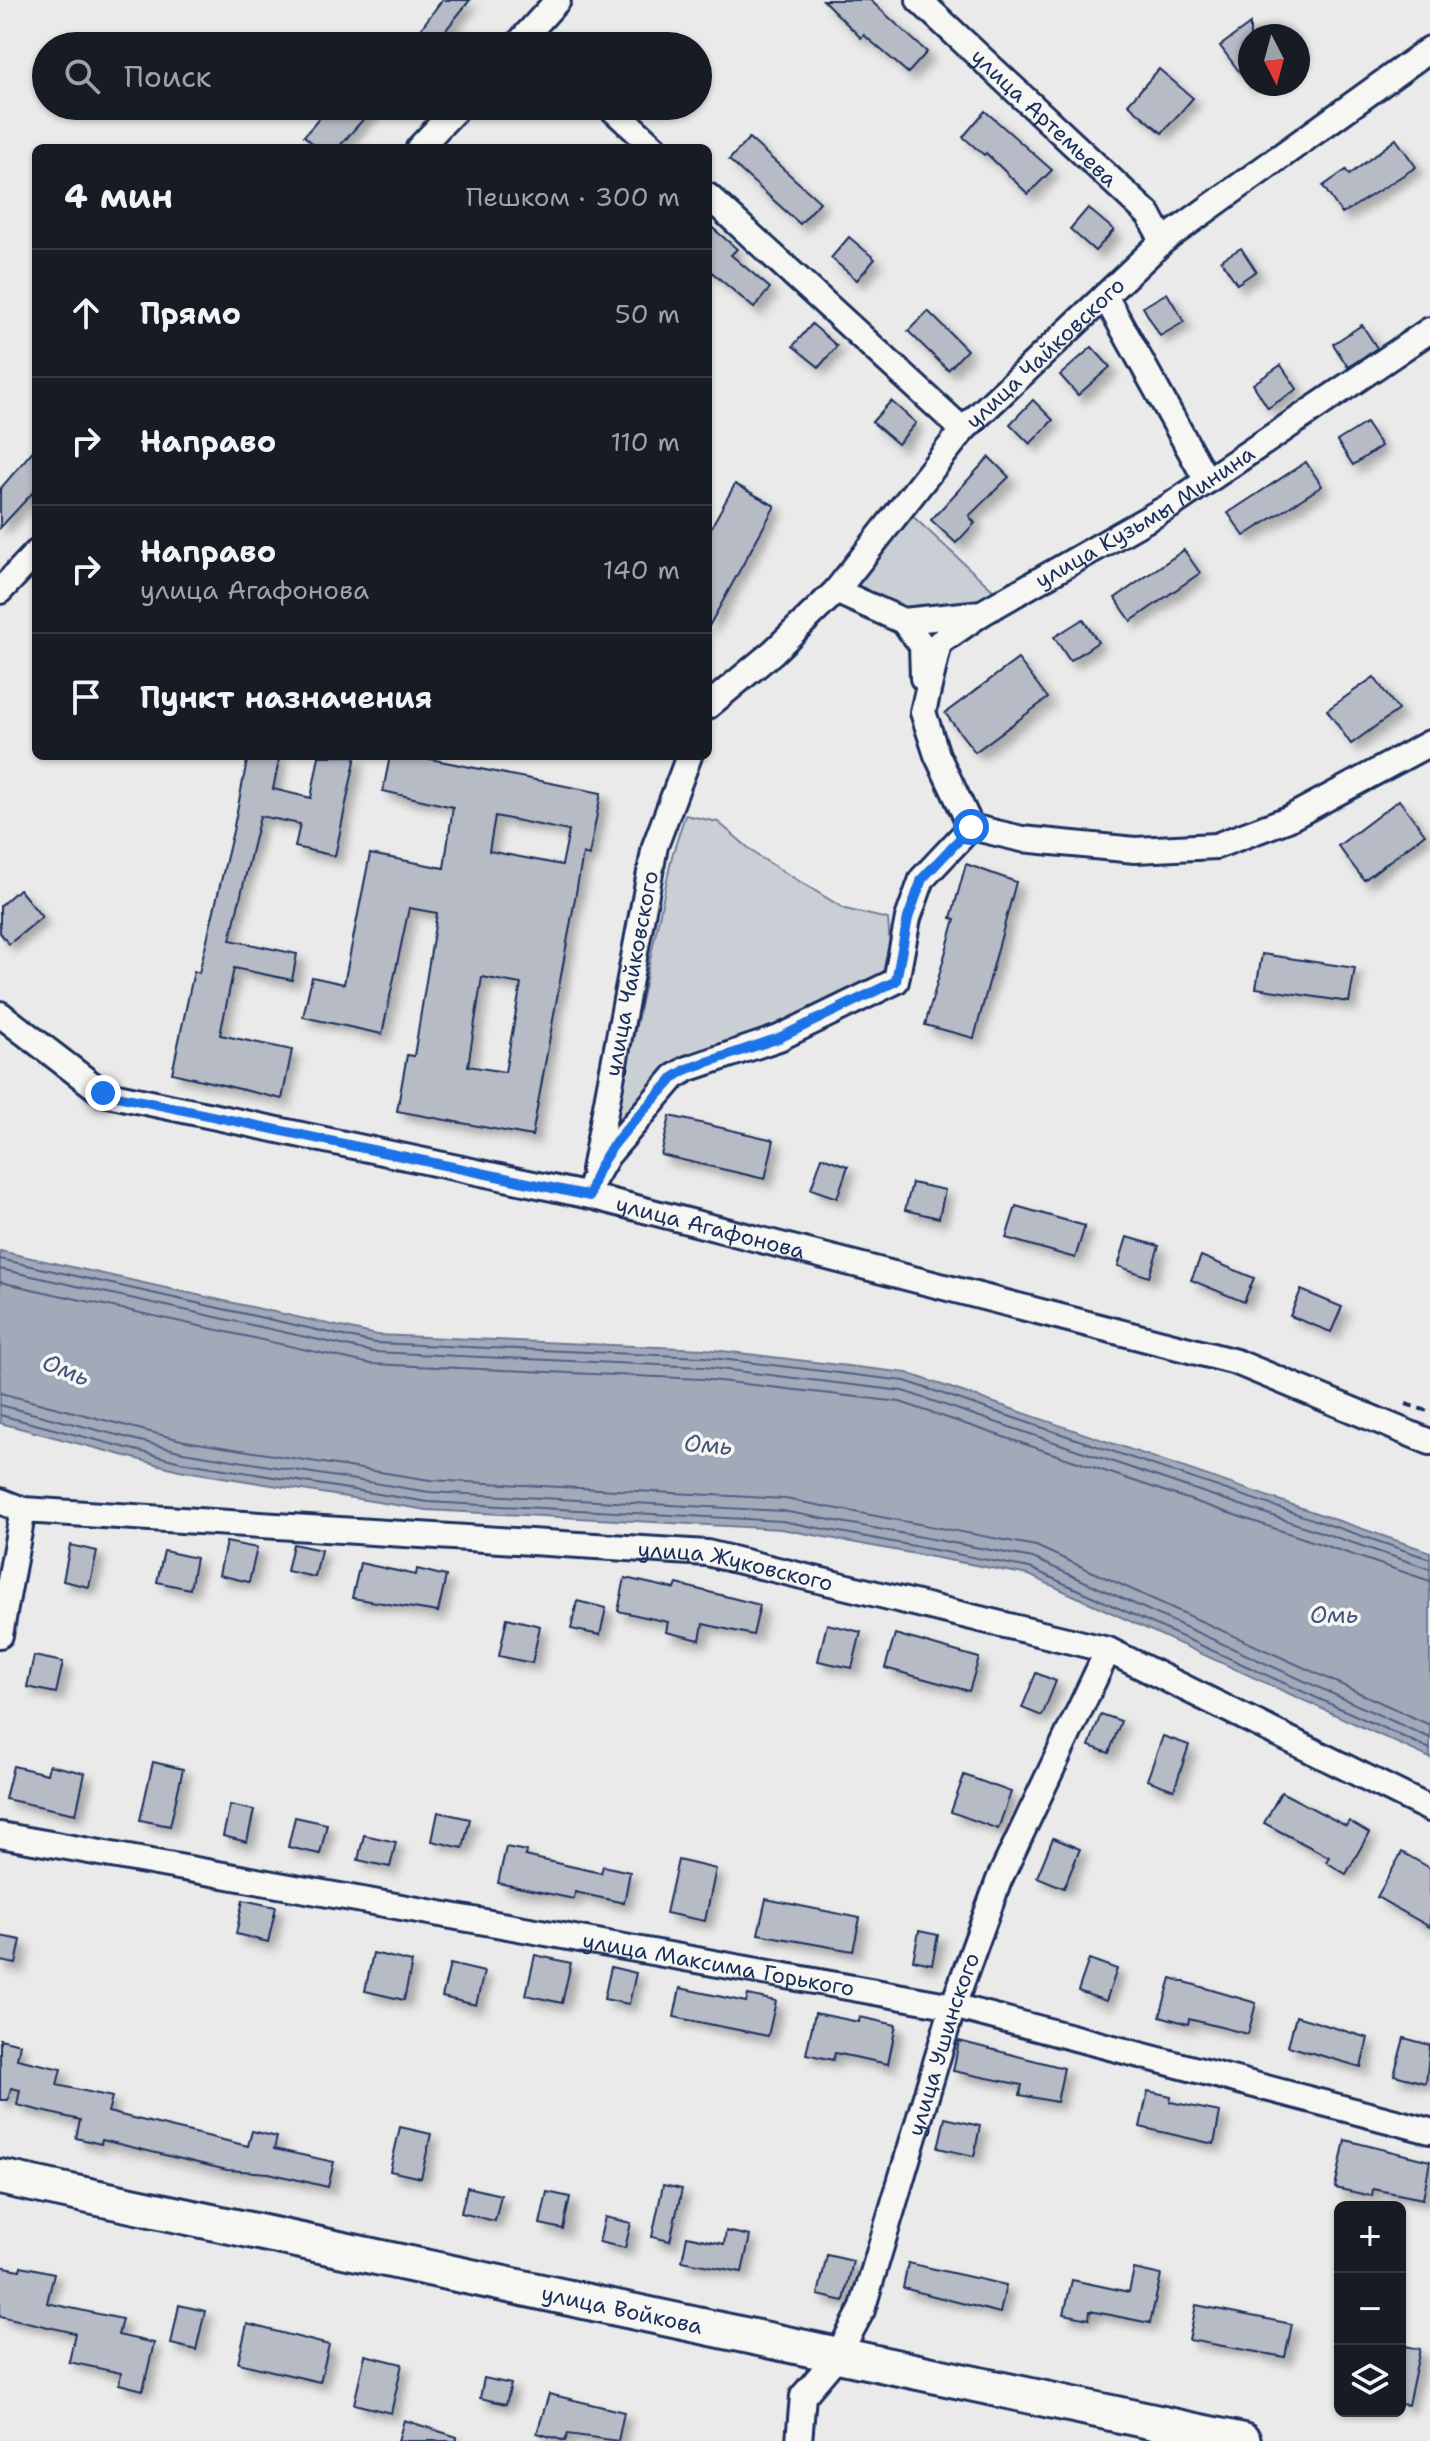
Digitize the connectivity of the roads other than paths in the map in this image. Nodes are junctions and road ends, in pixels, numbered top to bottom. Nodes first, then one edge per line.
1 (558, 0) edge
2 (919, 0) edge
3 (535, 32) edge
4 (1430, 49) edge
5 (446, 120) edge
6 (624, 120) edge
7 (423, 144) edge
8 (651, 144) edge
9 (712, 200) edge
10 (1163, 241) junction
11 (1105, 296) junction
12 (1430, 330) edge
13 (963, 430) junction
14 (1207, 481) junction
15 (32, 557) edge
16 (0, 591) edge
17 (836, 591) junction
18 (982, 613) junction
19 (903, 621) junction
20 (712, 703) edge
21 (923, 712) junction
22 (1430, 743) edge
23 (687, 760) edge
24 (971, 827) junction
25 (0, 1014) edge
26 (591, 1189) junction
27 (1430, 1442) edge
28 (0, 1501) edge
29 (23, 1510) junction
30 (0, 1635) edge
31 (1108, 1650) junction
32 (1430, 1809) edge
33 (0, 1835) edge
34 (953, 2006) junction
35 (1430, 2131) edge
36 (0, 2177) edge
37 (838, 2355) junction
38 (799, 2441) edge
39 (1243, 2441) edge

1 - 3 street
2 - 10 street, улица Артемьева
4 - 10 street, улица Чайковского
5 - 7 street
6 - 8 street
9 - 13 street
10 - 11 street, улица Чайковского
11 - 13 street, улица Чайковского
11 - 14 street
12 - 14 street, улица Кузьмы Минина
13 - 17 street, улица Чайковского
14 - 18 street, улица Кузьмы Минина
15 - 16 street
17 - 19 street, улица Кузьмы Минина
17 - 20 street, улица Чайковского
18 - 19 street, улица Кузьмы Минина
18 - 21 street
19 - 21 street
21 - 24 street
22 - 24 street
23 - 26 street, улица Чайковского
24 - 26 street
25 - 26 street, улица Агафонова
26 - 27 street, улица Агафонова
28 - 29 street, улица Жуковского
29 - 30 street
29 - 31 street, улица Жуковского
31 - 32 street, улица Жуковского
31 - 34 street, улица Ушинского
33 - 34 street, улица Максима Горького
34 - 35 street, улица Максима Горького
34 - 37 street, улица Ушинского
36 - 37 main road, улица Войкова
37 - 38 street, улица Ушинского
37 - 39 main road, улица Войкова

